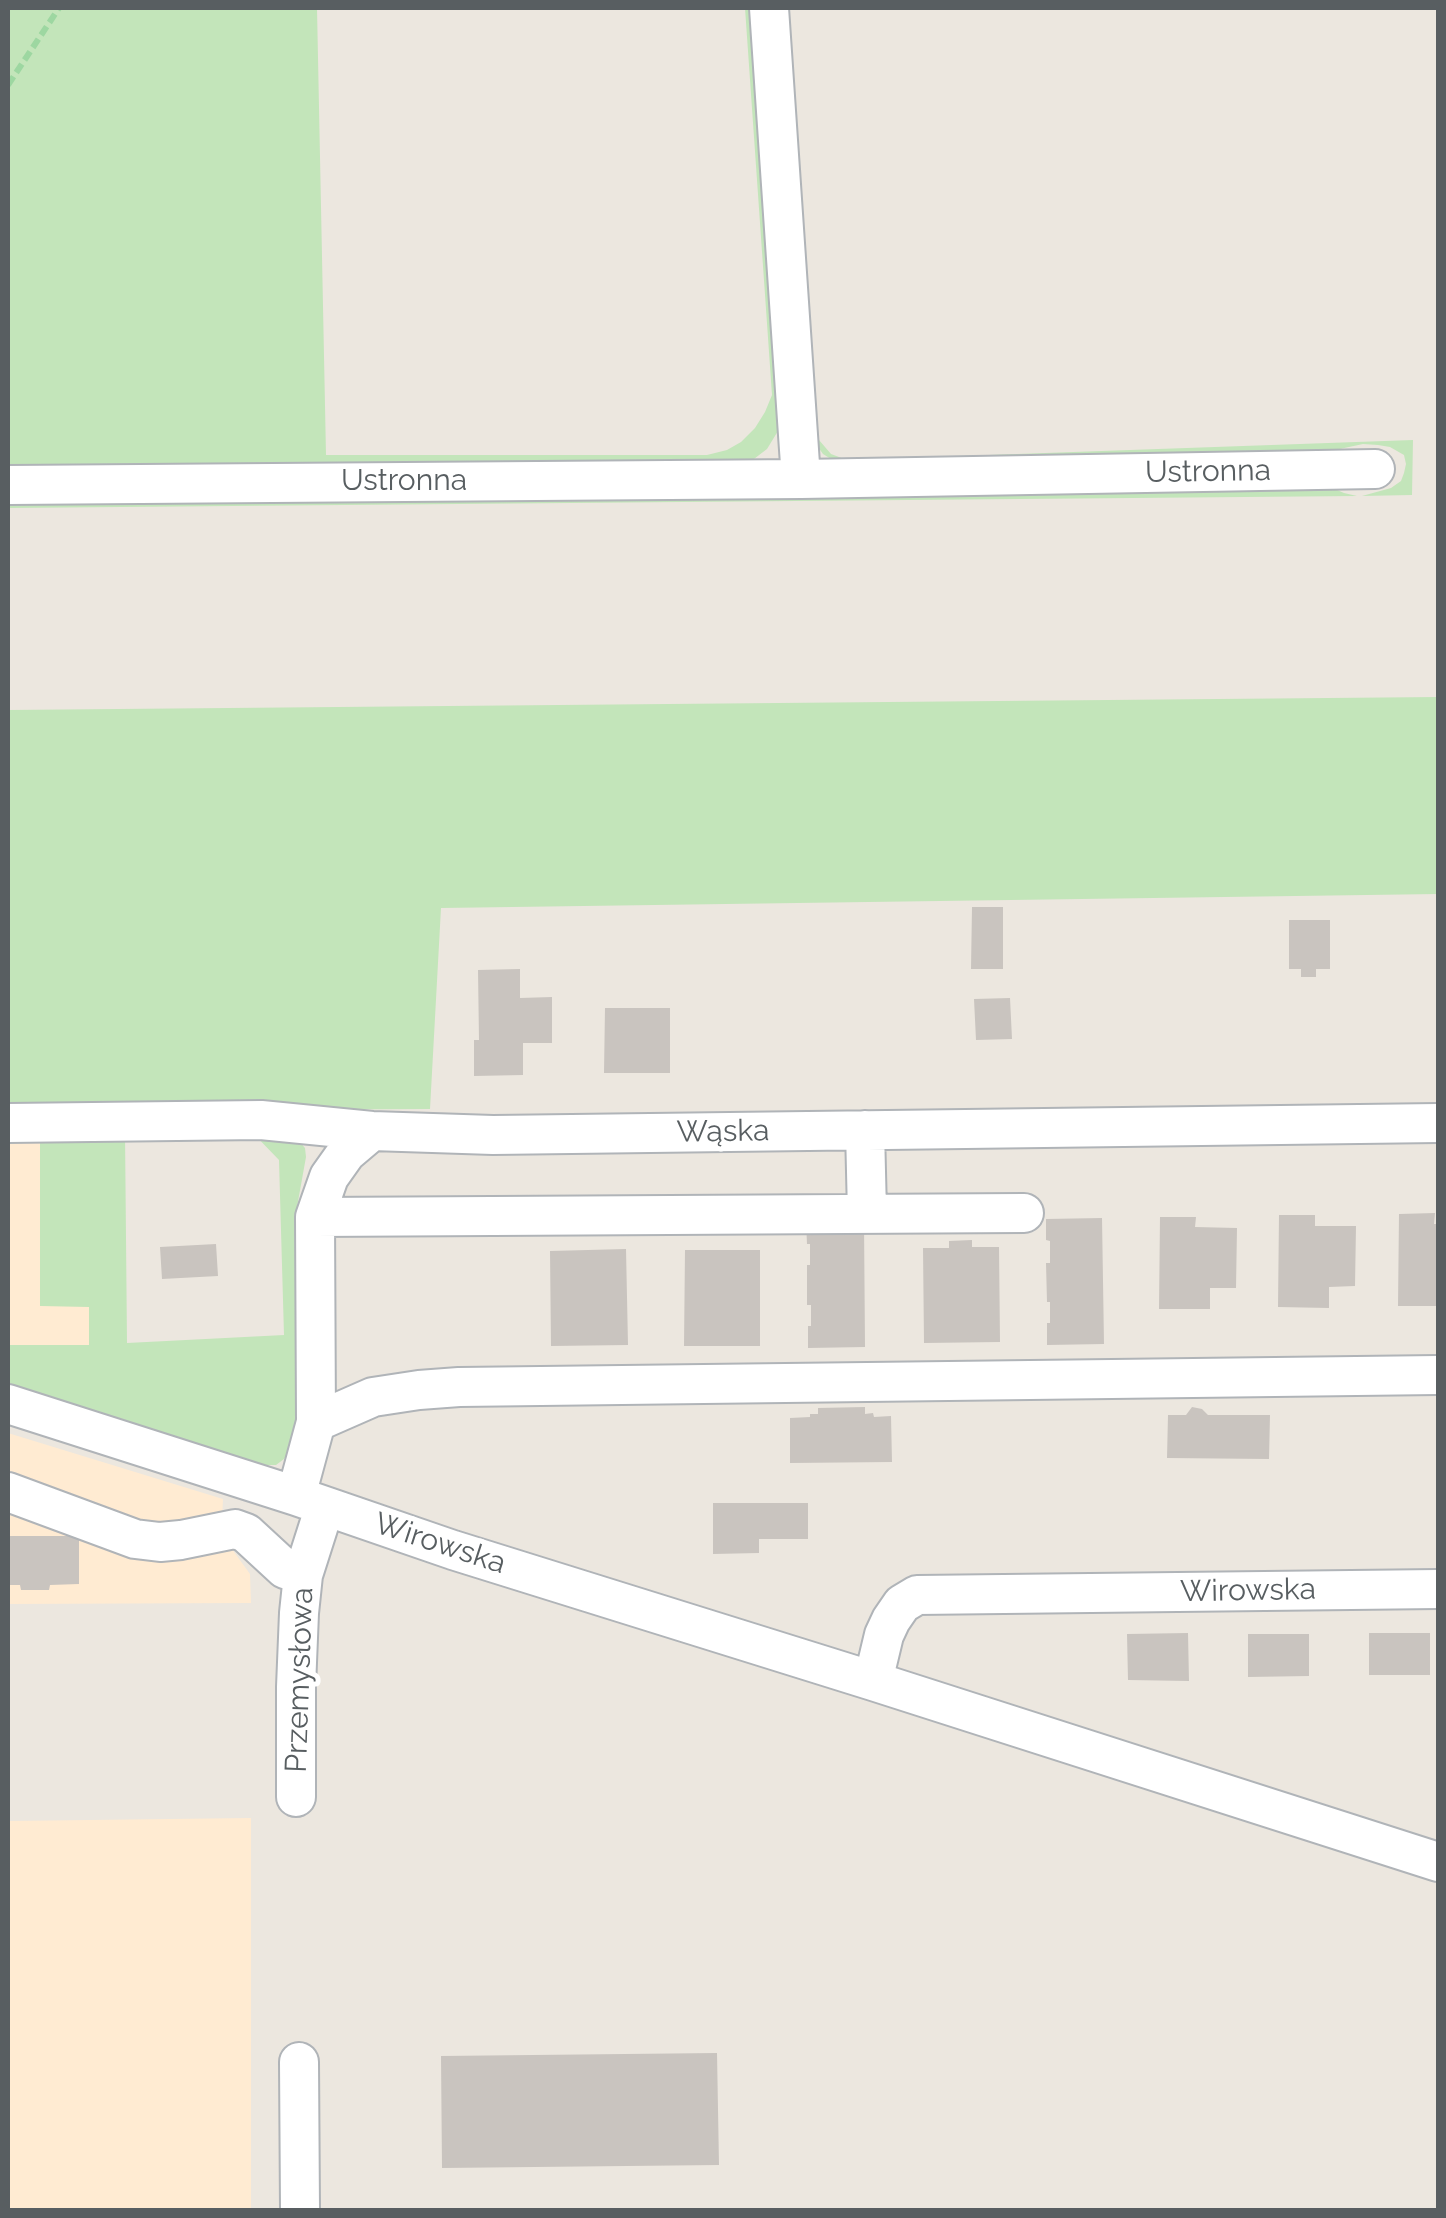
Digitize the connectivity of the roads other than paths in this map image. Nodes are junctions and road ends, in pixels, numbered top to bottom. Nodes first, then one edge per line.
1 (768, 8) edge
2 (1375, 469) dead end
3 (801, 478) junction
4 (8, 485) edge
5 (8, 1122) edge
6 (1438, 1123) edge
7 (865, 1130) junction
8 (372, 1131) junction
9 (867, 1213) junction
10 (1024, 1213) dead end
11 (315, 1217) junction
12 (1438, 1375) edge
13 (8, 1404) edge
14 (316, 1422) junction
15 (8, 1492) edge
16 (310, 1501) junction
17 (303, 1575) junction
18 (1438, 1589) edge
19 (873, 1680) junction
20 (296, 1797) dead end
21 (1438, 1862) edge
22 (299, 2062) dead end
23 (300, 2210) edge

1 - 3 street
2 - 3 street, Ustronna
3 - 4 street, Ustronna
5 - 8 street, Wąska
6 - 7 street, Wąska
7 - 8 street, Wąska
7 - 9 street
8 - 11 street
9 - 10 street
9 - 11 street
11 - 14 street, Przemysłowa
12 - 14 street
13 - 16 street, Wirowska
14 - 16 street, Przemysłowa
15 - 17 street
16 - 17 street, Przemysłowa
16 - 19 street, Wirowska
17 - 20 street, Przemysłowa
18 - 19 street, Wirowska
19 - 21 street, Wirowska
22 - 23 street

